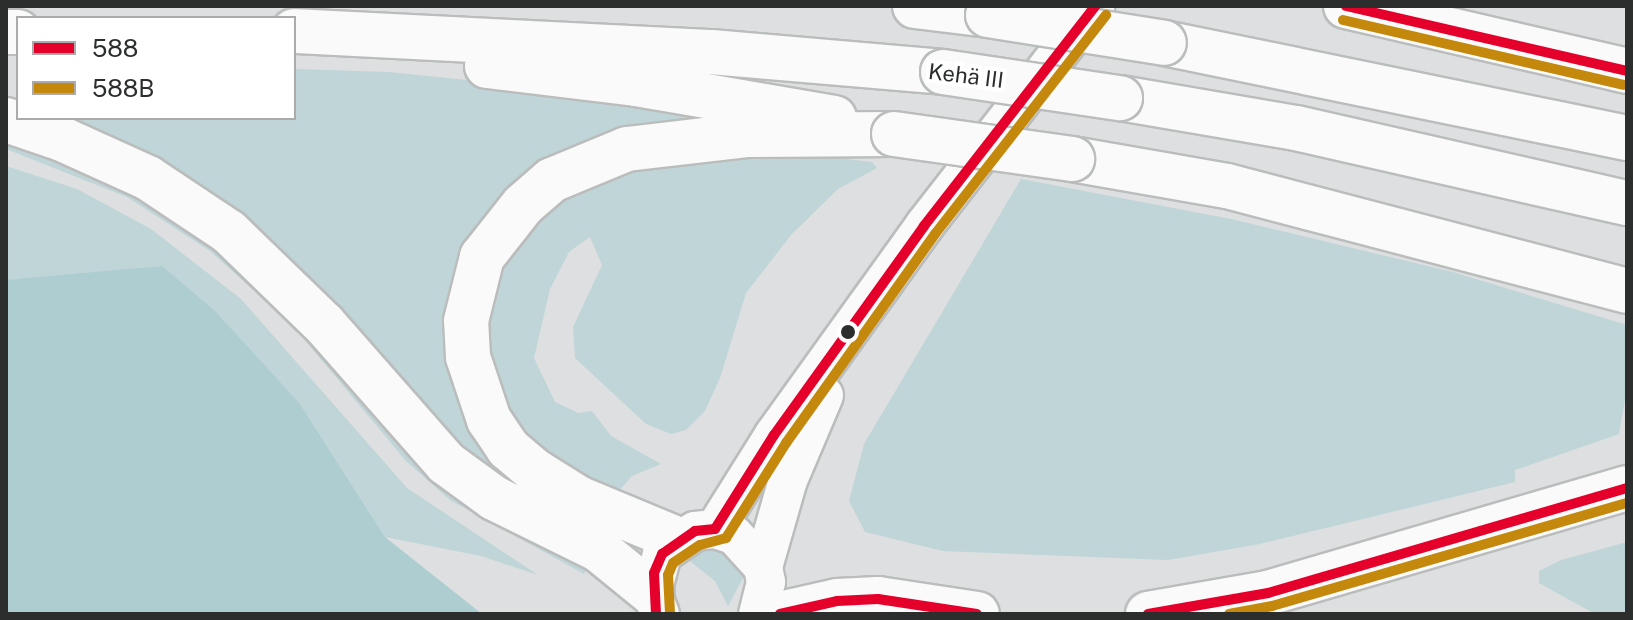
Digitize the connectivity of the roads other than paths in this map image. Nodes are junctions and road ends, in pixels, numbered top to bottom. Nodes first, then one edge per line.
1 (915, 6) edge
2 (1095, 6) edge
3 (1346, 6) edge
4 (296, 31) edge
5 (296, 55) edge
6 (1627, 71) edge
7 (6, 120) edge
8 (894, 134) junction
9 (1627, 138) edge
10 (1627, 203) edge
11 (1627, 291) edge
12 (855, 327) junction
13 (1627, 488) edge
14 (696, 534) junction
15 (763, 567) junction
16 (656, 608) edge
17 (758, 614) edge
18 (780, 614) edge
19 (977, 614) edge
20 (1148, 614) edge

1 - 9 highway, bridge
2 - 12 main road
3 - 6 highway
4 - 10 highway, Kehä III, bridge
5 - 8 highway
7 - 16 highway
8 - 11 highway, bridge
8 - 14 highway
12 - 14 main road
12 - 15 main road
13 - 20 highway
14 - 15 main road
14 - 16 main road
15 - 17 main road
18 - 19 highway

